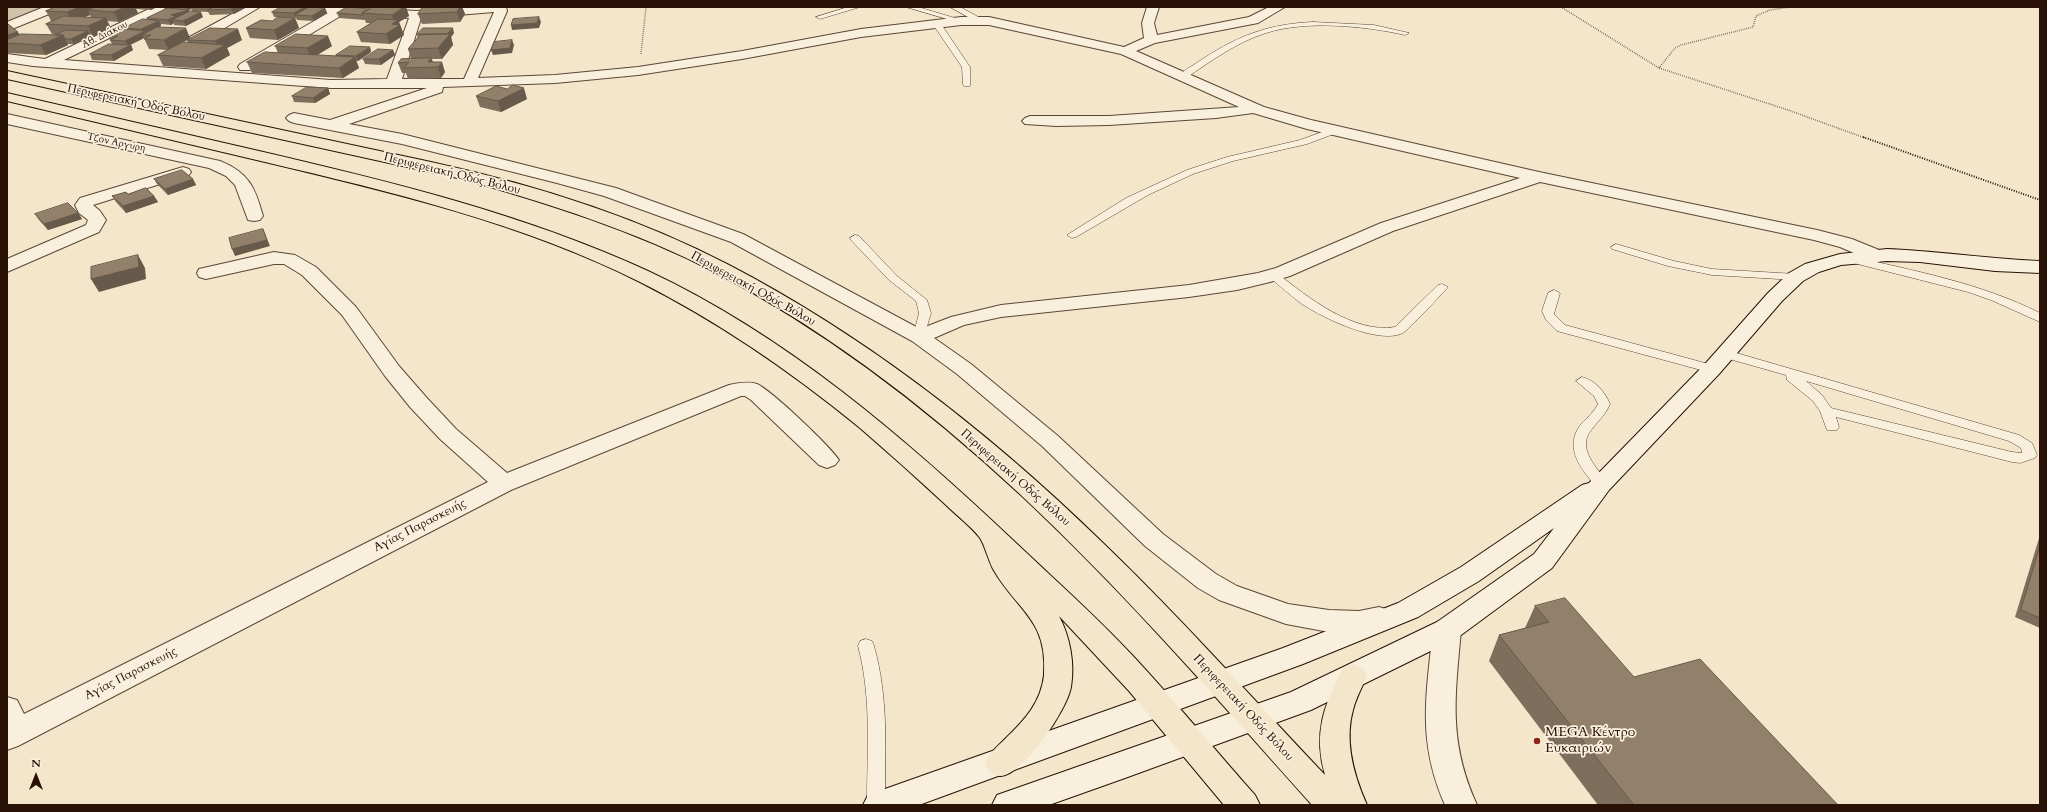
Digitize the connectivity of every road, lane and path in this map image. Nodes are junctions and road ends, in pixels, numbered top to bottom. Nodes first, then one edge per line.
1 (55, 7) edge
2 (162, 7) edge
3 (254, 7) edge
4 (299, 7) edge
5 (646, 7) edge
6 (856, 7) edge
7 (910, 7) edge
8 (954, 7) edge
9 (1153, 7) edge
10 (1279, 7) edge
11 (1561, 7) edge
12 (1790, 7) edge
13 (345, 8) edge
14 (416, 15) junction
15 (820, 17) dead end
16 (980, 20) junction
17 (1253, 20) junction
18 (961, 21) junction
19 (936, 24) junction
20 (7, 27) edge
21 (1405, 33) dead end
22 (1151, 40) junction
23 (1242, 40) junction
24 (178, 49) edge
25 (1125, 51) junction
26 (164, 57) edge
27 (7, 58) edge
28 (47, 63) junction
29 (1660, 68) junction
30 (143, 69) junction
31 (638, 71) junction
32 (7, 75) edge
33 (230, 76) junction
34 (1183, 76) junction
35 (469, 83) junction
36 (393, 84) junction
37 (453, 84) junction
38 (966, 84) dead end
39 (7, 97) edge
40 (1255, 108) junction
41 (294, 118) dead end
42 (7, 119) edge
43 (1030, 121) dead end
44 (331, 126) junction
45 (1336, 130) junction
46 (200, 161) junction
47 (1539, 177) junction
48 (2040, 200) edge
49 (254, 216) dead end
50 (1072, 235) dead end
51 (855, 238) dead end
52 (1616, 247) dead end
53 (1877, 256) junction
54 (1850, 258) junction
55 (7, 266) edge
56 (2040, 268) edge
57 (206, 273) dead end
58 (1273, 275) junction
59 (1796, 277) junction
60 (1442, 287) dead end
61 (1554, 293) dead end
62 (2040, 318) edge
63 (920, 337) junction
64 (1726, 354) junction
65 (1712, 369) junction
66 (1779, 370) junction
67 (1582, 381) dead end
68 (1828, 411) junction
69 (1832, 427) dead end
70 (827, 460) dead end
71 (503, 484) junction
72 (1601, 484) junction
73 (992, 534) junction
74 (1408, 610) junction
75 (1447, 630) junction
76 (866, 646) dead end
77 (1353, 676) junction
78 (1219, 682) junction
79 (1159, 704) junction
80 (1252, 718) junction
81 (11, 726) edge
82 (1191, 741) junction
83 (1000, 763) junction
84 (876, 805) edge
85 (879, 805) edge
86 (1008, 805) edge
87 (1244, 805) edge
88 (1332, 805) edge
89 (1352, 805) edge
90 (1461, 805) edge

1 - 20 street
2 - 28 street, Αθ. Διάκου
3 - 24 street
4 - 13 street
5 - 31 path
6 - 15 lane
7 - 18 lane
8 - 16 lane
9 - 22 street
10 - 17 street
11 - 29 path
12 - 29 path
13 - 14 street
13 - 33 street
14 - 35 street
14 - 36 street
16 - 18 street
16 - 25 street
17 - 22 street
17 - 23 lane
18 - 19 street
19 - 31 street
19 - 38 lane
21 - 23 lane
22 - 25 street
23 - 34 lane
25 - 34 street
26 - 30 street
27 - 28 street
28 - 30 street
29 - 48 path
30 - 33 street
31 - 35 street
32 - 78 main road, Περιφερειακή Οδός Βόλου
33 - 36 street
34 - 40 street
35 - 37 street
36 - 37 street
37 - 44 street
39 - 73 main road, Περιφερειακή Οδός Βόλου
40 - 43 street
40 - 45 street
41 - 44 street
42 - 46 street, Τζον Αργύρη
44 - 63 street
45 - 47 street
45 - 50 lane
46 - 49 street, Τζον Αργύρη
46 - 55 street
47 - 53 street
47 - 58 street
51 - 63 lane
52 - 59 lane
53 - 54 street
53 - 56 street
54 - 59 street
54 - 62 lane
57 - 71 street
58 - 60 lane
58 - 63 street
59 - 64 street
61 - 65 lane
63 - 74 street
64 - 65 street
64 - 66 lane
65 - 72 street
66 - 68 lane
66 - 68 lane
67 - 72 lane
68 - 69 lane
70 - 71 street, Αγίας Παρασκευής
71 - 81 street, Αγίας Παρασκευής
72 - 74 street
72 - 75 street
73 - 79 main road, Περιφερειακή Οδός Βόλου
73 - 83 main road
74 - 78 street
75 - 77 street
75 - 90 street
76 - 84 lane
77 - 80 street
77 - 89 main road
78 - 79 street
78 - 80 main road, Περιφερειακή Οδός Βόλου
79 - 82 main road, Περιφερειακή Οδός Βόλου
79 - 83 street
80 - 82 street
80 - 88 main road, Περιφερειακή Οδός Βόλου
82 - 86 street
82 - 87 main road, Περιφερειακή Οδός Βόλου
83 - 85 street

